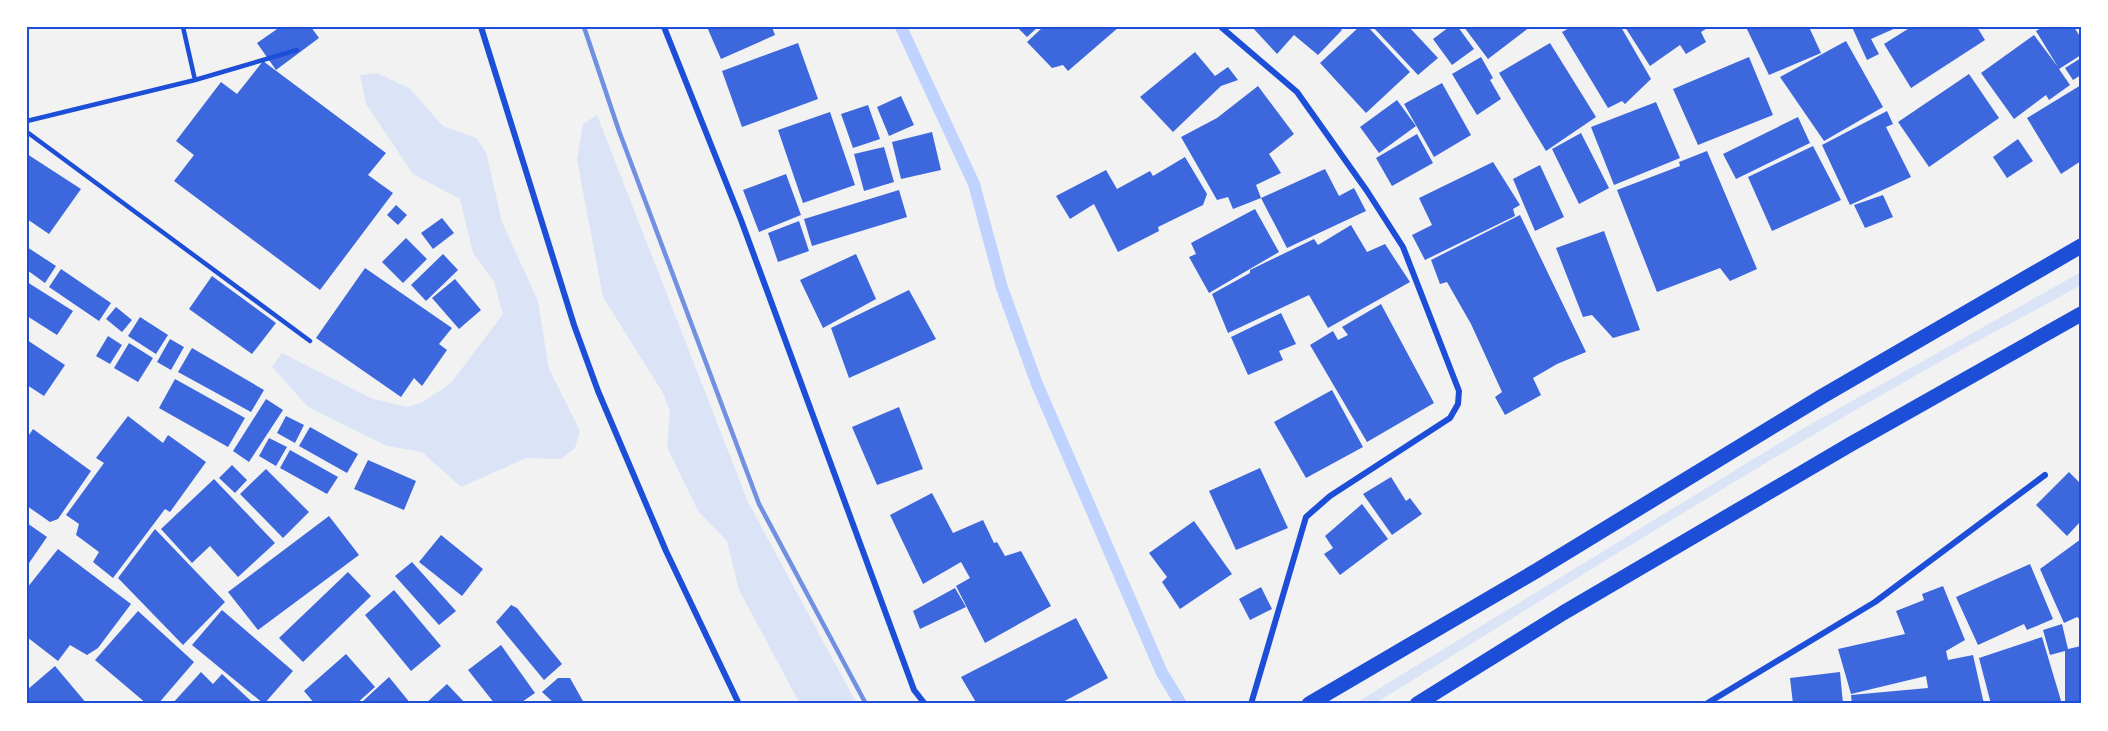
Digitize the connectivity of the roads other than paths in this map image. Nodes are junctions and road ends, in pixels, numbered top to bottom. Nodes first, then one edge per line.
1 (183, 27) edge
2 (481, 27) edge
3 (664, 27) edge
4 (1221, 27) edge
5 (297, 50) dead end
6 (195, 80) junction
7 (27, 121) edge
8 (27, 132) edge
9 (2081, 246) edge
10 (2081, 314) edge
11 (310, 341) dead end
12 (2045, 475) dead end
13 (739, 704) edge
14 (925, 704) edge
15 (1251, 704) edge
16 (1310, 704) edge
17 (1417, 704) edge
18 (1706, 704) edge

1 - 6 lane
2 - 13 street
3 - 14 street
4 - 15 street
5 - 6 lane
6 - 7 lane
8 - 11 lane
9 - 16 main road
10 - 17 main road
12 - 18 street

